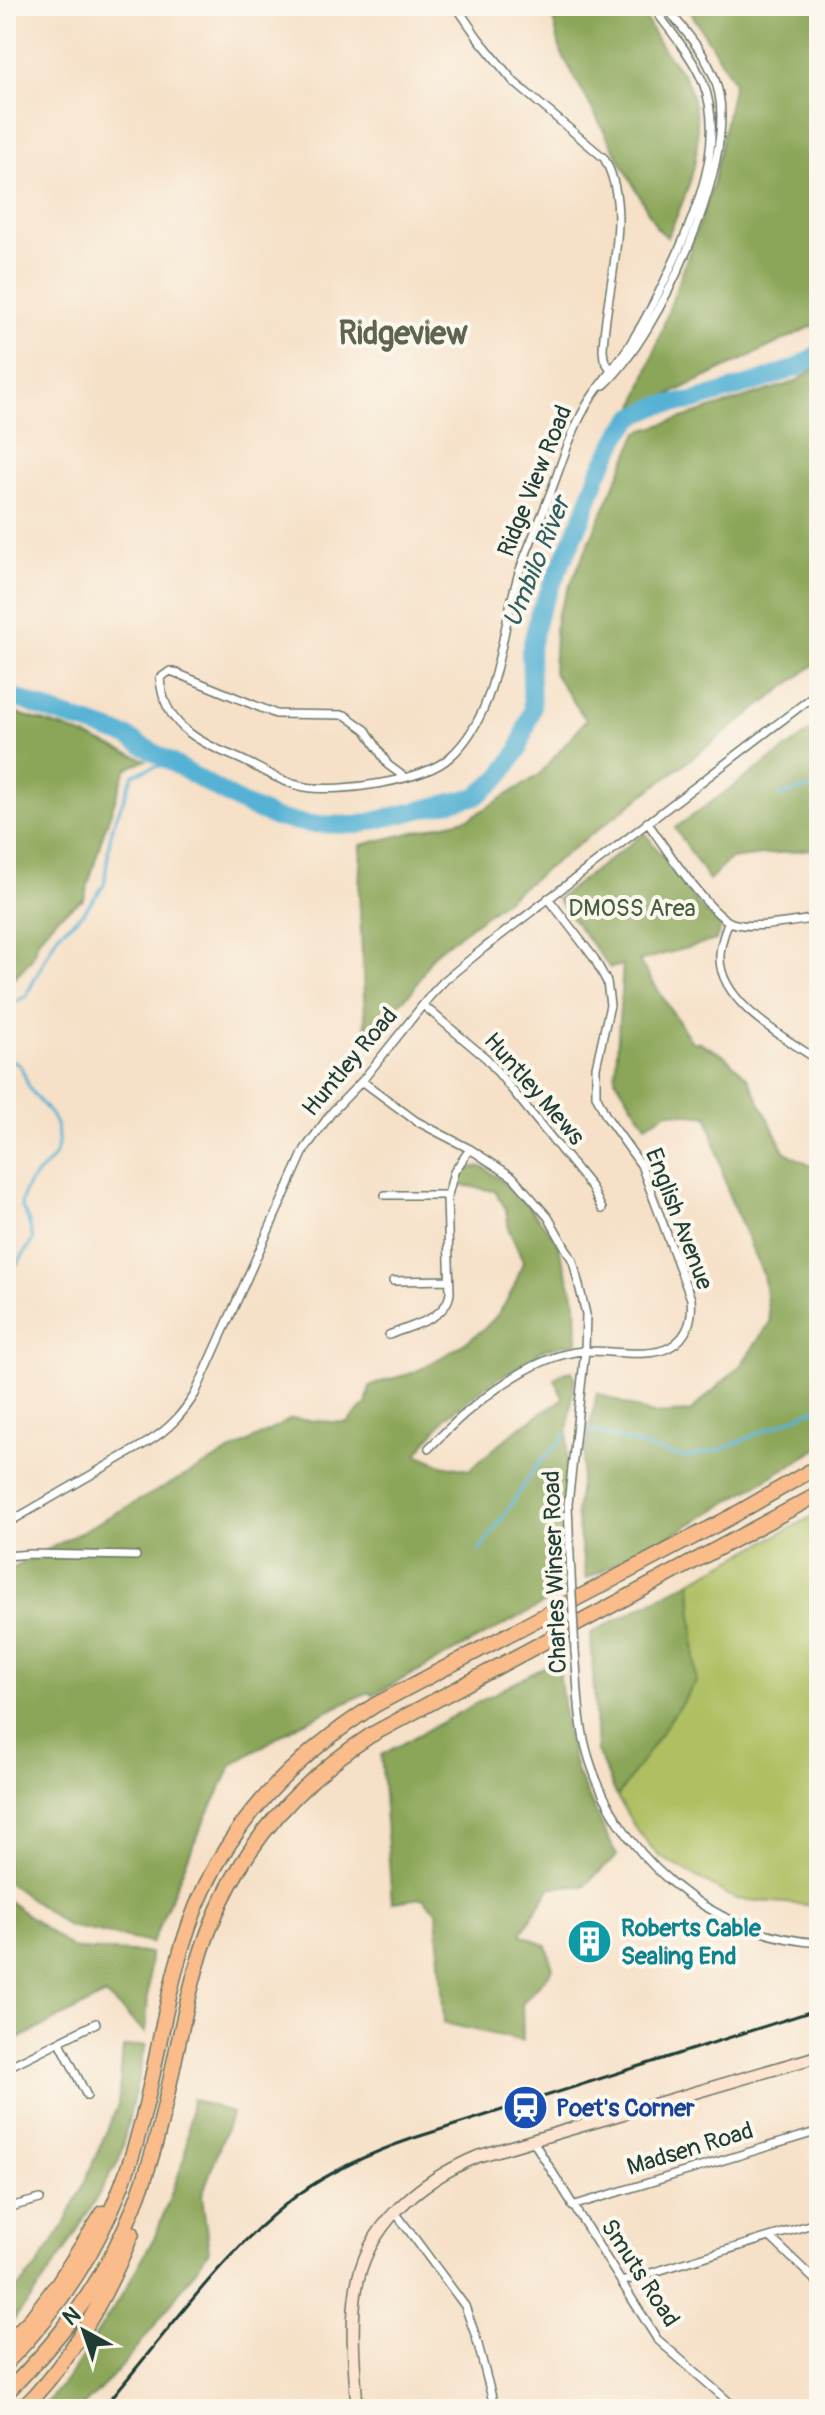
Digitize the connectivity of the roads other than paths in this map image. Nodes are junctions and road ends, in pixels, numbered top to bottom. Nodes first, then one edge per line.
1 (456, 6) edge
2 (652, 6) edge
3 (665, 6) edge
4 (613, 372) junction
5 (819, 692) edge
6 (403, 776) junction
7 (647, 822) junction
8 (548, 898) junction
9 (819, 918) edge
10 (728, 922) junction
11 (423, 1005) junction
12 (819, 1061) edge
13 (362, 1081) junction
14 (470, 1149) junction
15 (385, 1195) dead end
16 (447, 1195) junction
17 (602, 1209) dead end
18 (449, 1280) junction
19 (393, 1281) dead end
20 (389, 1335) dead end
21 (585, 1351) junction
22 (429, 1448) dead end
23 (819, 1466) edge
24 (819, 1494) edge
25 (6, 1524) edge
26 (6, 1556) edge
27 (136, 1556) dead end
28 (819, 1943) edge
29 (96, 2023) dead end
30 (60, 2042) junction
31 (819, 2056) edge
32 (6, 2068) edge
33 (172, 2079) junction
34 (87, 2096) dead end
35 (819, 2131) edge
36 (533, 2141) junction
37 (119, 2191) junction
38 (40, 2199) dead end
39 (572, 2206) junction
40 (6, 2208) edge
41 (395, 2212) junction
42 (819, 2222) edge
43 (770, 2237) junction
44 (621, 2282) junction
45 (819, 2284) edge
46 (6, 2344) edge
47 (6, 2363) edge
48 (6, 2393) edge
49 (22, 2409) edge
50 (357, 2409) edge
51 (495, 2409) edge
52 (737, 2409) edge

1 - 4 street
2 - 4 street, Ridge View Road
3 - 4 street, Ridge View Road
4 - 6 street, Ridge View Road
5 - 7 street, Huntley Road
6 - 6 street, Ridge View Road
7 - 8 street, Huntley Road
7 - 10 street
8 - 11 street, Huntley Road
8 - 21 street, English Avenue
9 - 10 street
10 - 12 street
11 - 13 street, Huntley Road
11 - 17 street, Huntley Mews
13 - 14 street, Charles Winser Road
13 - 25 street, Huntley Road
14 - 16 street
14 - 21 street, Charles Winser Road
15 - 16 street
16 - 18 street
18 - 19 street
18 - 20 street
21 - 22 street
21 - 28 street, Charles Winser Road, bridge
23 - 37 highway
24 - 33 highway
26 - 27 street
29 - 30 street
30 - 32 street
30 - 34 street
31 - 36 main road
33 - 48 highway
33 - 49 highway
35 - 39 street, Madsen Road
36 - 39 street, Smuts Road
36 - 41 main road
37 - 46 highway
37 - 47 highway
38 - 40 street
39 - 44 street, Smuts Road
41 - 50 main road
41 - 51 street
42 - 43 street
43 - 44 street
43 - 45 street
44 - 52 street, Smuts Road

